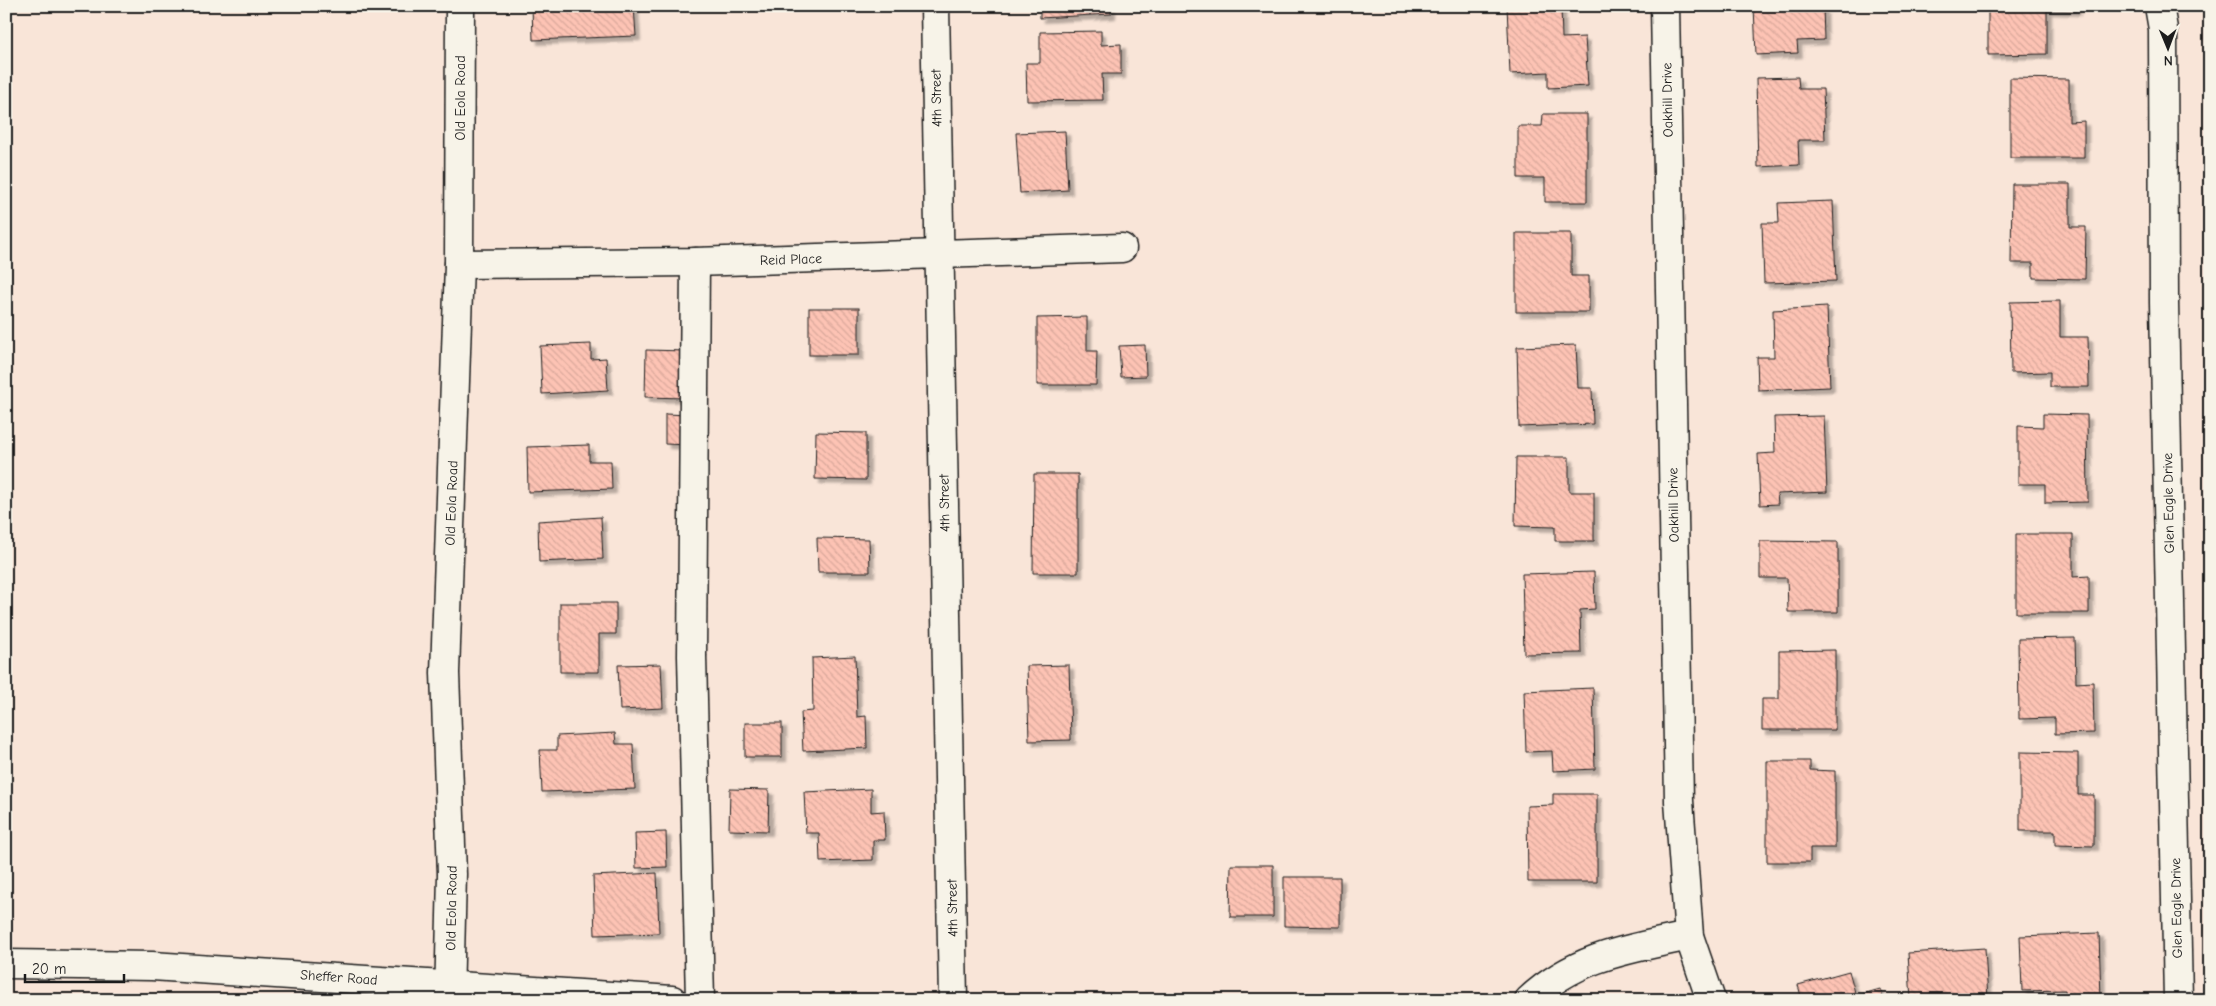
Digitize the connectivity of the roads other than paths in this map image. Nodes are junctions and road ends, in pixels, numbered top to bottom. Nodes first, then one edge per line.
1 (460, 6) edge
2 (935, 6) edge
3 (1665, 6) edge
4 (2159, 6) edge
5 (1122, 248) dead end
6 (939, 254) junction
7 (695, 262) junction
8 (459, 264) junction
9 (1689, 936) junction
10 (6, 964) edge
11 (449, 992) edge
12 (672, 1000) edge
13 (700, 1000) edge
14 (954, 1000) edge
15 (1529, 1000) edge
16 (1711, 1000) edge
17 (2178, 1000) edge

1 - 8 street, Old Eola Road
2 - 6 street, 4th Street
3 - 9 street, Oakhill Drive
4 - 17 street, Glen Eagle Drive
5 - 6 street, Reid Place
6 - 7 street, Reid Place
6 - 14 street, 4th Street
7 - 8 street, Reid Place
7 - 13 street
8 - 11 street, Old Eola Road
9 - 15 street
9 - 16 street, Oakhill Drive
10 - 11 street, Sheffer Road
11 - 12 street, Sheffer Road

